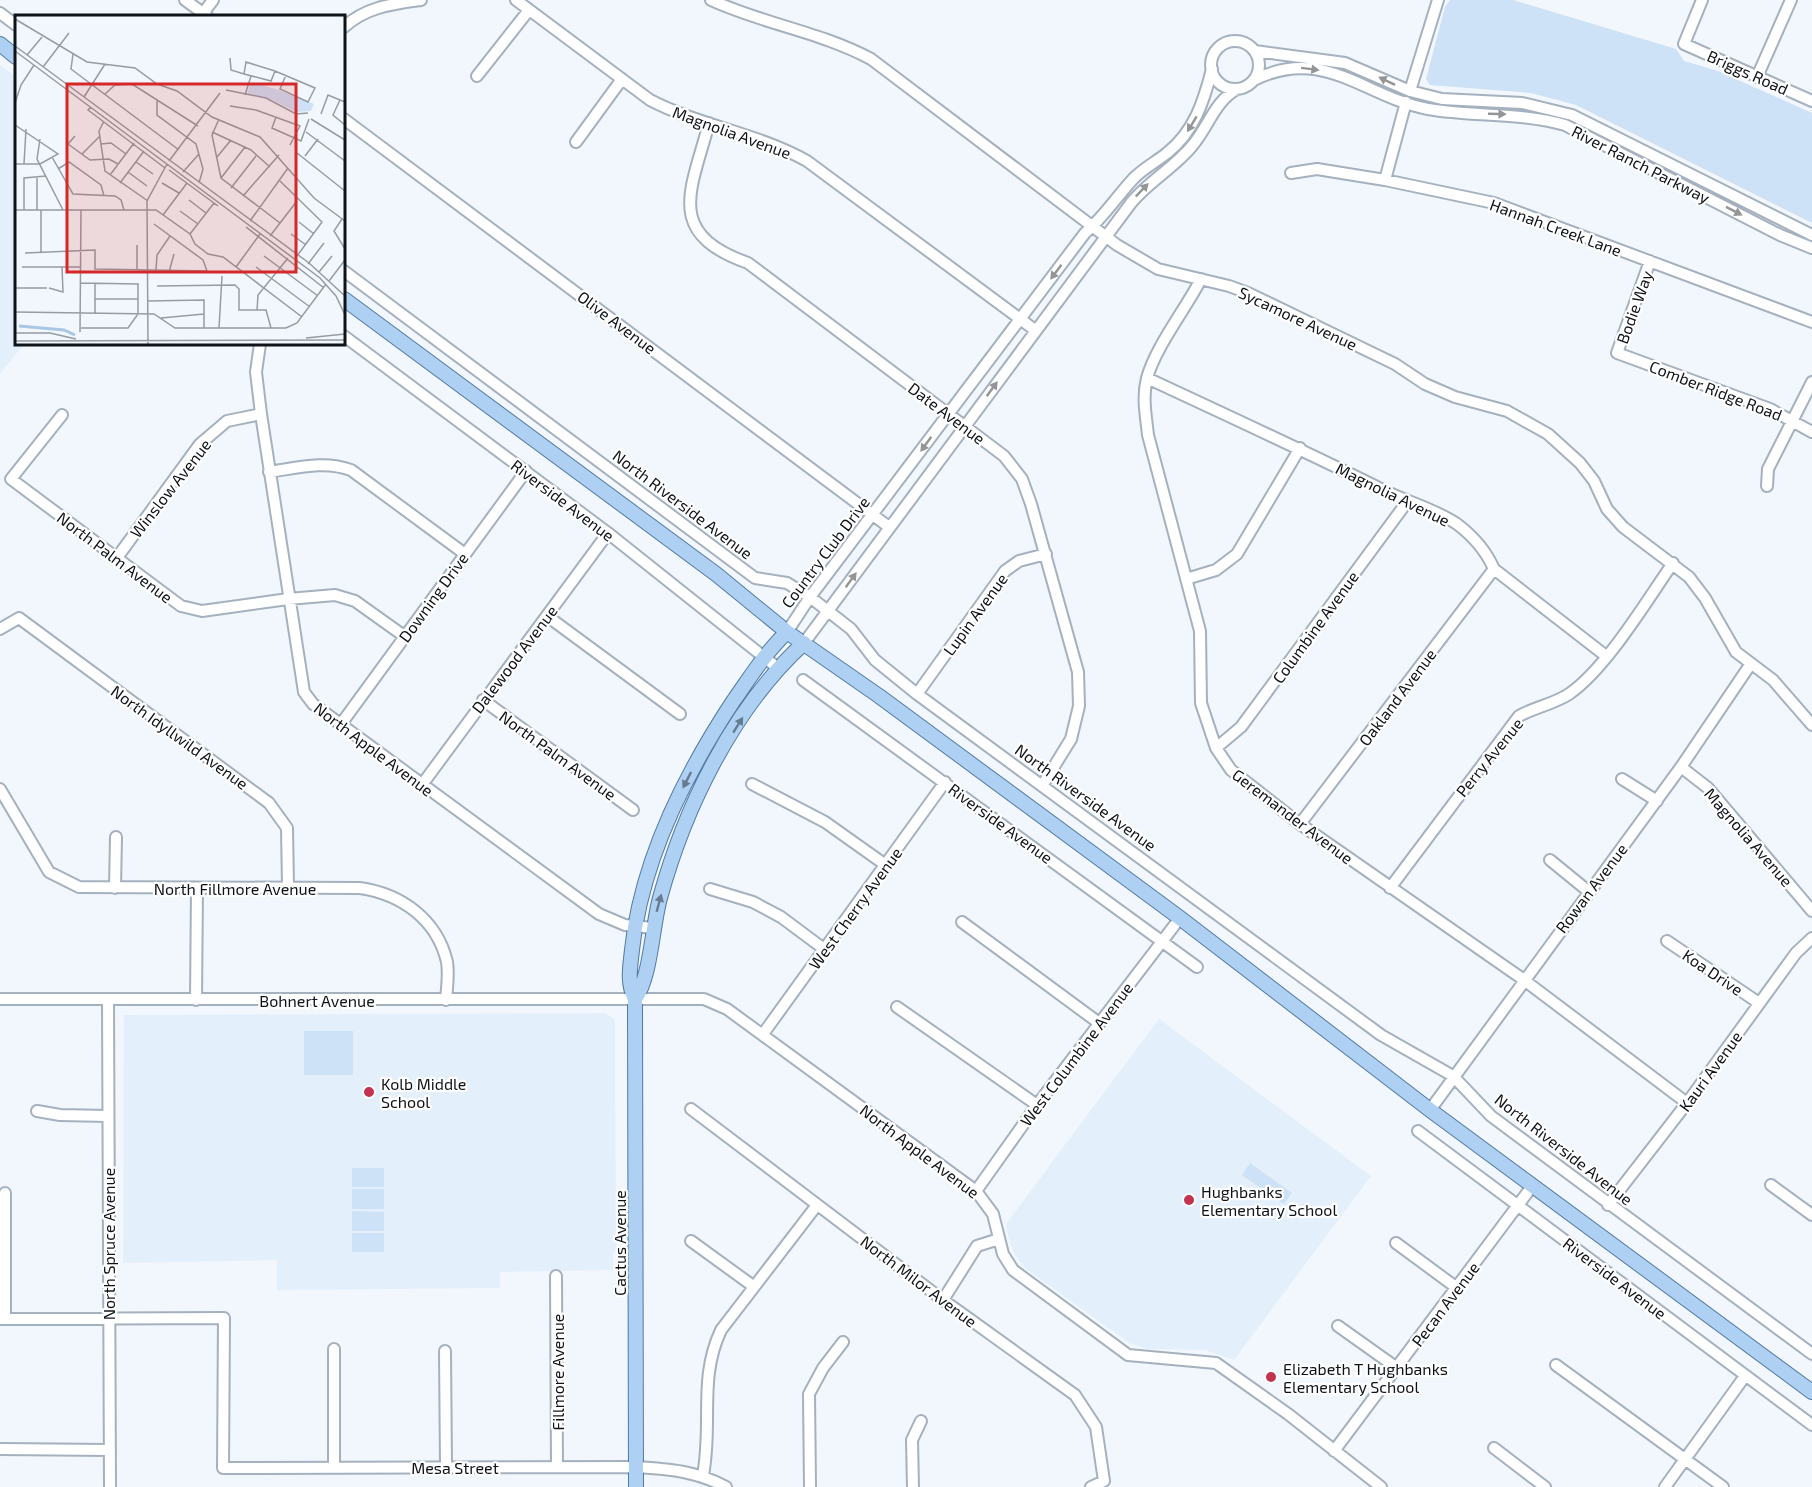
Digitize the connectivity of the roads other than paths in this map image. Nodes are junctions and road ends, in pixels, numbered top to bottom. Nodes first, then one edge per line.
1 (185, 0) edge
2 (213, 0) edge
3 (421, 0) edge
4 (516, 0) edge
5 (711, 0) edge
6 (1438, 0) edge
7 (1702, 0) edge
8 (1791, 0) edge
9 (529, 10) junction
10 (0, 13) edge
11 (203, 15) edge
12 (205, 15) edge
13 (15, 24) edge
14 (345, 26) edge
15 (0, 44) edge
16 (1254, 51) junction
17 (15, 56) edge
18 (1212, 69) junction
19 (477, 76) dead end
20 (1757, 77) junction
21 (622, 79) junction
22 (1254, 80) junction
23 (1237, 88) junction
24 (1410, 91) junction
25 (1812, 101) edge
26 (1406, 102) junction
27 (345, 120) edge
28 (709, 123) junction
29 (576, 142) dead end
30 (1292, 173) dead end
31 (1385, 180) junction
32 (1093, 226) junction
33 (1812, 234) edge
34 (1106, 237) junction
35 (1812, 248) edge
36 (1650, 261) junction
37 (345, 272) edge
38 (1201, 279) junction
39 (345, 300) edge
40 (1020, 320) junction
41 (1812, 322) edge
42 (1035, 330) junction
43 (345, 337) edge
44 (260, 345) edge
45 (1617, 353) joint
46 (1147, 378) junction
47 (1812, 382) edge
48 (261, 414) junction
49 (948, 414) junction
50 (62, 415) dead end
51 (1792, 420) junction
52 (964, 426) junction
53 (1812, 432) edge
54 (1300, 448) junction
55 (526, 471) junction
56 (269, 472) junction
57 (1767, 486) dead end
58 (1407, 502) junction
59 (873, 516) junction
60 (889, 527) junction
61 (608, 533) junction
62 (465, 554) junction
63 (1046, 554) junction
64 (116, 559) junction
65 (1673, 563) junction
66 (1494, 569) junction
67 (1186, 579) junction
68 (810, 597) junction
69 (288, 599) junction
70 (828, 612) junction
71 (547, 616) junction
72 (0, 629) edge
73 (787, 632) junction
74 (404, 636) junction
75 (804, 643) junction
76 (1606, 656) junction
77 (764, 657) junction
78 (1750, 665) junction
79 (775, 674) junction
80 (802, 680) dead end
81 (917, 694) junction
82 (483, 700) junction
83 (680, 714) dead end
84 (341, 724) junction
85 (1812, 725) edge
86 (1216, 748) junction
87 (1681, 767) junction
88 (1622, 779) dead end
89 (945, 782) junction
90 (752, 784) dead end
91 (421, 786) junction
92 (1042, 786) junction
93 (0, 789) edge
94 (1656, 801) junction
95 (633, 810) dead end
96 (1300, 824) junction
97 (116, 837) dead end
98 (1550, 860) dead end
99 (887, 866) junction
100 (115, 888) junction
101 (197, 888) junction
102 (288, 888) junction
103 (1390, 888) junction
104 (710, 889) dead end
105 (1588, 891) junction
106 (1812, 911) edge
107 (1179, 918) junction
108 (962, 922) dead end
109 (634, 926) junction
110 (652, 928) junction
111 (1812, 938) edge
112 (1161, 941) junction
113 (1667, 941) dead end
114 (824, 949) junction
115 (1197, 967) dead end
116 (1524, 980) junction
117 (0, 999) edge
118 (635, 999) junction
119 (108, 1000) junction
120 (196, 1000) junction
121 (446, 1000) junction
122 (1759, 1003) junction
123 (897, 1007) dead end
124 (1099, 1023) junction
125 (763, 1034) junction
126 (1453, 1076) junction
127 (1687, 1103) junction
128 (1037, 1105) junction
129 (691, 1109) dead end
130 (1430, 1110) junction
131 (37, 1111) dead end
132 (108, 1116) junction
133 (1418, 1131) dead end
134 (1533, 1185) junction
135 (1771, 1185) dead end
136 (976, 1191) junction
137 (5, 1193) dead end
138 (816, 1205) junction
139 (1518, 1205) junction
140 (1608, 1205) junction
141 (1812, 1215) edge
142 (999, 1239) junction
143 (691, 1241) dead end
144 (1396, 1243) dead end
145 (556, 1276) dead end
146 (753, 1286) junction
147 (1457, 1288) junction
148 (943, 1300) junction
149 (109, 1318) junction
150 (2, 1319) edge
151 (1338, 1326) dead end
152 (843, 1342) dead end
153 (334, 1349) dead end
154 (445, 1351) dead end
155 (1812, 1353) edge
156 (1556, 1365) dead end
157 (1397, 1368) junction
158 (1745, 1376) junction
159 (1812, 1392) edge
160 (921, 1421) dead end
161 (1812, 1425) edge
162 (1494, 1448) dead end
163 (0, 1449) edge
164 (109, 1450) junction
165 (1334, 1452) junction
166 (1686, 1459) junction
167 (446, 1467) junction
168 (557, 1467) junction
169 (636, 1467) junction
170 (334, 1468) junction
171 (702, 1475) junction
172 (110, 1487) edge
173 (636, 1487) edge
174 (726, 1487) edge
175 (810, 1487) edge
176 (913, 1487) edge
177 (1091, 1487) edge
178 (1381, 1487) edge
179 (1545, 1487) edge
180 (1665, 1487) edge
181 (1723, 1487) edge

1 - 11 street
2 - 12 street
3 - 14 street
4 - 9 street, Magnolia Avenue
5 - 32 street, Sycamore Avenue
6 - 24 street
7 - 20 street, Briggs Road
8 - 20 street
9 - 19 street
9 - 21 street, Magnolia Avenue
10 - 13 street
15 - 17 main road
16 - 18 street
16 - 22 street
24 -> 16 street, River Ranch Parkway
18 - 23 street
18 -> 32 street, Country Club Drive
20 - 25 street, Briggs Road
21 - 28 street, Magnolia Avenue
21 - 29 street
22 - 23 street
22 -> 26 street, River Ranch Parkway
34 -> 23 street
24 - 33 street, River Ranch Parkway
26 - 31 street
26 -> 35 street, River Ranch Parkway
27 - 59 street, Olive Avenue
28 - 40 street, Magnolia Avenue
28 - 49 street, Date Avenue
30 - 31 street, Hannah Creek Lane
31 - 36 street, Hannah Creek Lane
32 - 34 street, Sycamore Avenue
32 -> 40 street, Country Club Drive
34 - 38 street, Sycamore Avenue
34 - 42 street
36 - 41 street, Hannah Creek Lane
36 - 45 street, Bodie Way
37 - 68 street, North Riverside Avenue
38 - 46 street, Geremander Avenue
38 - 65 street, Sycamore Avenue
39 - 73 main road
40 - 42 street, Magnolia Avenue
40 - 49 street, Country Club Drive
52 -> 42 street
43 - 55 street, Riverside Avenue
44 - 48 street, North Apple Avenue
45 - 51 street, Comber Ridge Road
46 - 54 street, Magnolia Avenue
46 - 67 street, Geremander Avenue
47 - 51 street
48 - 56 street, North Apple Avenue
48 - 64 street, Winslow Avenue
49 - 52 street, Date Avenue
49 -> 59 street, Country Club Drive
50 - 64 street, North Palm Avenue
51 - 53 street, Comber Ridge Road
51 - 57 street
52 - 60 street
52 - 63 street, Date Avenue
54 - 58 street, Magnolia Avenue
54 - 67 street
55 - 61 street, Riverside Avenue
55 - 62 street, Downing Drive
56 - 62 street
56 - 69 street, North Apple Avenue
58 - 66 street, Magnolia Avenue
58 - 86 street, Columbine Avenue
59 - 60 street, Olive Avenue
59 - 68 street, Country Club Drive
70 -> 60 street
61 - 71 street, Dalewood Avenue
61 - 77 street, Riverside Avenue
62 - 74 street, Downing Drive
63 - 81 street, Lupin Avenue
63 - 92 street, Date Avenue
64 - 69 street, North Palm Avenue
65 - 76 street, Perry Avenue
65 - 78 street, Sycamore Avenue
66 - 76 street, Magnolia Avenue
66 - 96 street, Oakland Avenue
67 - 86 street, Geremander Avenue
68 - 70 street, North Riverside Avenue
68 - 73 street, Country Club Drive
69 - 74 street, North Palm Avenue
69 - 84 street, North Apple Avenue
70 - 75 street
70 - 81 street, North Riverside Avenue
71 - 82 street, Dalewood Avenue
71 - 83 street
72 - 102 street, North Idyllwild Avenue
73 - 75 main road
73 - 77 main road, Country Club Drive
74 - 84 street, Downing Drive
75 - 79 main road
75 - 107 main road
76 - 103 street, Perry Avenue
77 - 79 street, Riverside Avenue
77 -> 109 main road, Country Club Drive
78 - 85 street, Sycamore Avenue
78 - 87 street, Rowan Avenue
110 -> 79 main road
80 - 89 street, Riverside Avenue
81 - 92 street, North Riverside Avenue
82 - 91 street, Dalewood Avenue
82 - 95 street, North Palm Avenue
84 - 91 street, North Apple Avenue
86 - 96 street, Geremander Avenue
87 - 94 street, Rowan Avenue
87 - 106 street, Magnolia Avenue
88 - 94 street
89 - 99 street, West Cherry Avenue
89 - 112 street, Riverside Avenue
90 - 99 street
91 - 109 street, North Apple Avenue
92 - 126 street, North Riverside Avenue
93 - 100 street, North Fillmore Avenue
94 - 105 street, Rowan Avenue
96 - 103 street, Geremander Avenue
97 - 100 street
98 - 105 street
99 - 114 street, West Cherry Avenue
100 - 101 street, North Fillmore Avenue
101 - 102 street, North Fillmore Avenue
101 - 120 street
102 - 121 street, North Fillmore Avenue
103 - 116 street, Geremander Avenue
104 - 114 street
105 - 116 street, Rowan Avenue
107 - 112 street, West Columbine Avenue
107 - 130 main road
108 - 124 street
109 - 110 street, North Apple Avenue
109 - 118 main road, Country Club Drive
110 - 118 main road
111 - 122 street, Kauri Avenue
112 - 115 street, Riverside Avenue
112 - 124 street, West Columbine Avenue
113 - 122 street, Koa Drive
114 - 125 street, West Cherry Avenue
116 - 126 street, Rowan Avenue
116 - 127 street, Geremander Avenue
117 - 119 street, Bohnert Avenue
118 - 121 street, Bohnert Avenue
118 - 125 street, North Apple Avenue
118 - 169 main road, Cactus Avenue
119 - 120 street, Bohnert Avenue
119 - 132 street, North Spruce Avenue
120 - 121 street, Bohnert Avenue
122 - 127 street, Kauri Avenue
123 - 128 street
124 - 128 street, West Columbine Avenue
125 - 136 street, North Apple Avenue
126 - 130 street, Rowan Avenue
126 - 140 street, North Riverside Avenue
127 - 140 street, Kauri Avenue
128 - 136 street, West Columbine Avenue
129 - 138 street, North Milor Avenue
130 - 134 main road
131 - 132 street
132 - 149 street, North Spruce Avenue
133 - 139 street, Riverside Avenue
134 - 139 street, Pecan Avenue
134 - 159 main road
135 - 141 street
136 - 142 street, North Apple Avenue
137 - 150 street
138 - 146 street
138 - 148 street, North Milor Avenue
139 - 147 street, Pecan Avenue
139 - 158 street, Riverside Avenue
140 - 155 street, North Riverside Avenue
142 - 148 street
142 - 165 street, North Apple Avenue
143 - 146 street
144 - 147 street
145 - 168 street, Fillmore Avenue
146 - 171 street
147 - 157 street, Pecan Avenue
148 - 177 street, North Milor Avenue
149 - 150 street
149 - 164 street, North Spruce Avenue
149 - 170 street, Mesa Street
151 - 157 street
152 - 175 street
153 - 170 street
154 - 167 street
156 - 166 street
157 - 165 street, Pecan Avenue
158 - 161 street, Riverside Avenue
158 - 166 street
160 - 176 street
162 - 179 street
163 - 164 street
164 - 172 street, North Spruce Avenue
165 - 178 street, North Apple Avenue
166 - 180 street
166 - 181 street
167 - 168 street, Mesa Street
167 - 170 street, Mesa Street
168 - 169 street, Mesa Street
169 - 171 street, Mesa Street
169 - 173 main road, Cactus Avenue
171 - 174 street, Mesa Street

